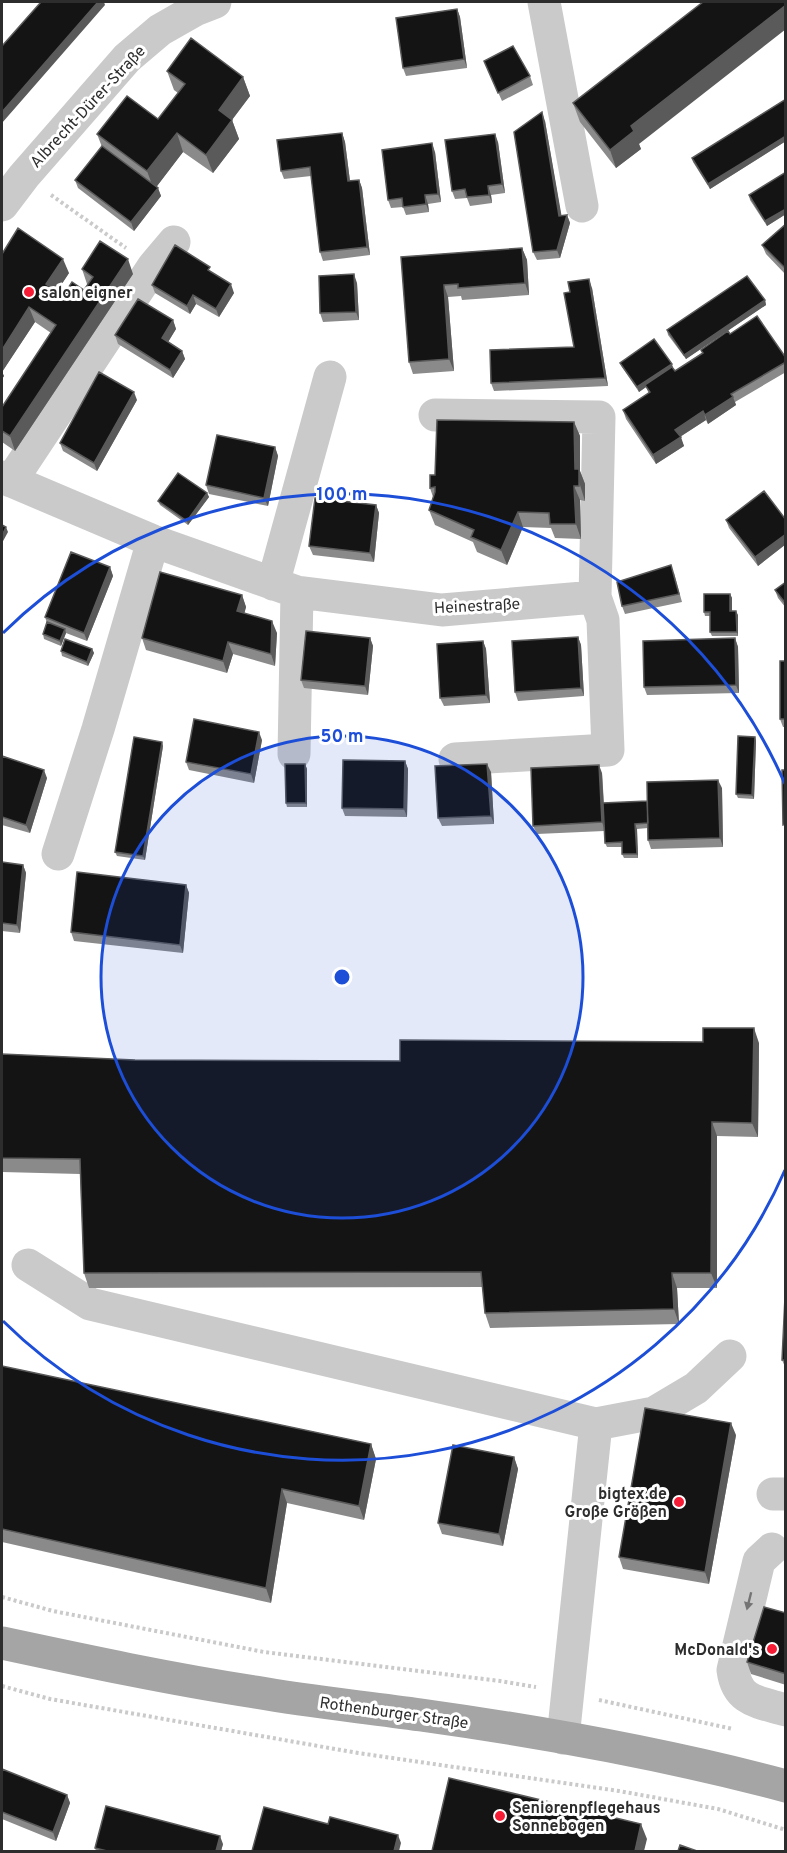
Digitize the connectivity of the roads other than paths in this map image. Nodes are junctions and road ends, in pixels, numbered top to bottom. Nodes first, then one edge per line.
1 (215, 2) edge
2 (544, 2) edge
3 (2, 205) edge
4 (582, 206) dead end
5 (174, 242) dead end
6 (330, 377) dead end
7 (435, 415) dead end
8 (6, 479) edge
9 (153, 541) junction
10 (285, 588) junction
11 (595, 597) junction
12 (294, 754) dead end
13 (455, 759) dead end
14 (58, 854) dead end
15 (28, 1265) dead end
16 (730, 1356) dead end
17 (596, 1424) junction
18 (772, 1549) dead end
19 (2, 1643) edge
20 (786, 1710) edge
21 (563, 1738) junction
22 (786, 1786) edge

1 - 3 street, Albrecht-Dürer-Straße
2 - 4 street
5 - 8 street
6 - 10 street
7 - 11 street
8 - 9 street, Heinestraße
9 - 10 street, Heinestraße
9 - 14 street
10 - 11 street, Heinestraße
10 - 12 street
11 - 13 street
15 - 17 street
16 - 17 street
17 - 21 street
18 -> 20 street
19 - 21 main road, Rothenburger Straße
21 - 22 main road, Rothenburger Straße

